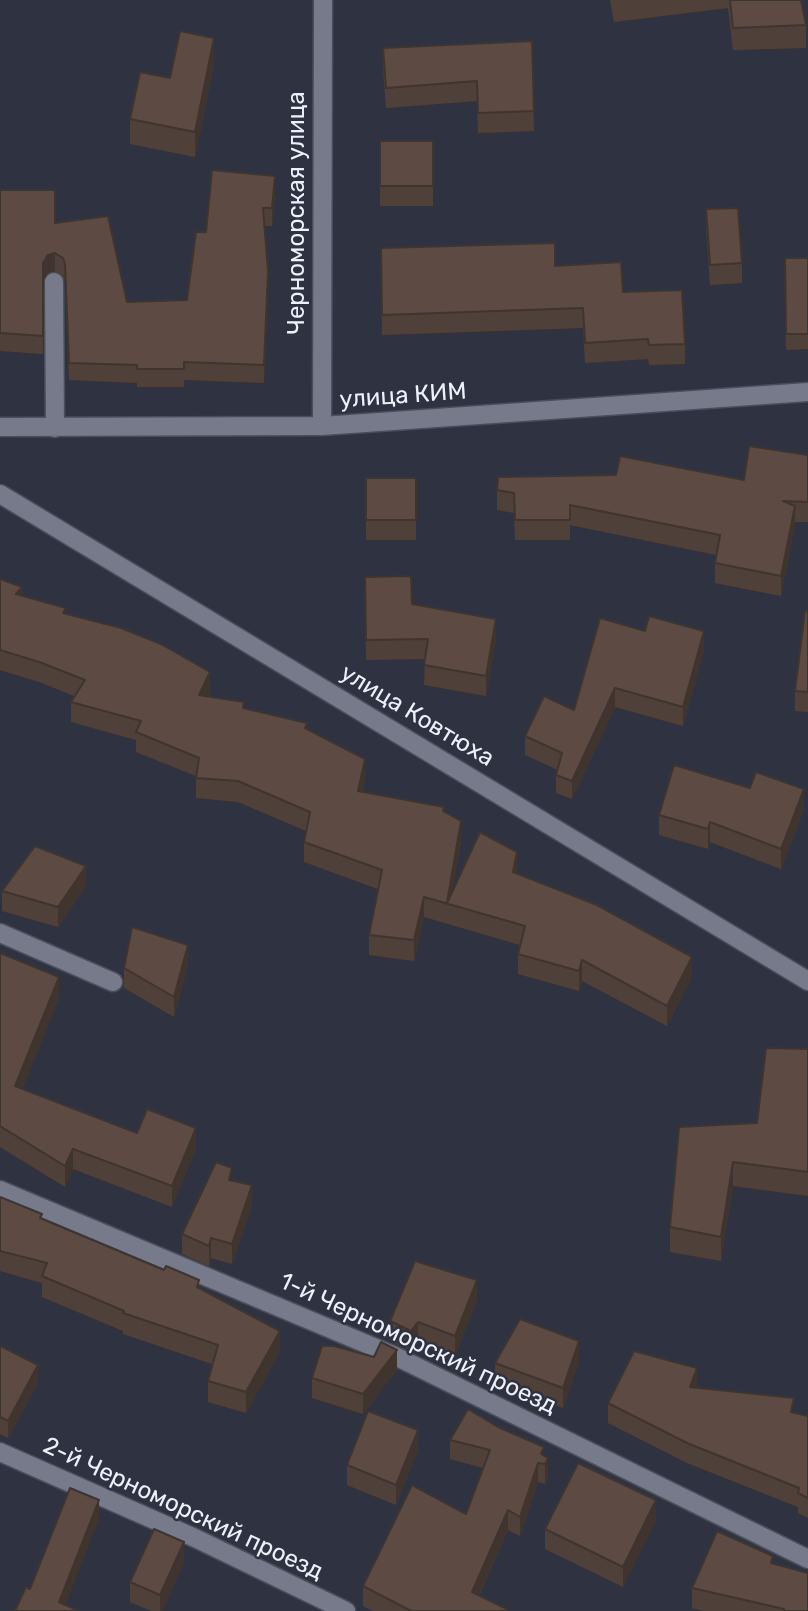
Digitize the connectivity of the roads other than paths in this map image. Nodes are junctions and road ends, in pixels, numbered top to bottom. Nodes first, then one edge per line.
1 (323, 0) edge
2 (54, 282) dead end
3 (808, 392) edge
4 (322, 426) junction
5 (0, 428) edge
6 (55, 428) junction
7 (0, 494) edge
8 (0, 933) edge
9 (808, 981) edge
10 (113, 982) dead end
11 (0, 1190) edge
12 (0, 1452) edge
13 (808, 1559) edge
14 (346, 1611) edge

1 - 4 street, Черноморская улица
2 - 6 street
3 - 4 street, улица КИМ
4 - 6 street, улица КИМ
5 - 6 street, улица КИМ
7 - 9 street, улица Ковтюха
8 - 10 street
11 - 13 street, 1-й Черноморский проезд
12 - 14 street, 2-й Черноморский проезд

